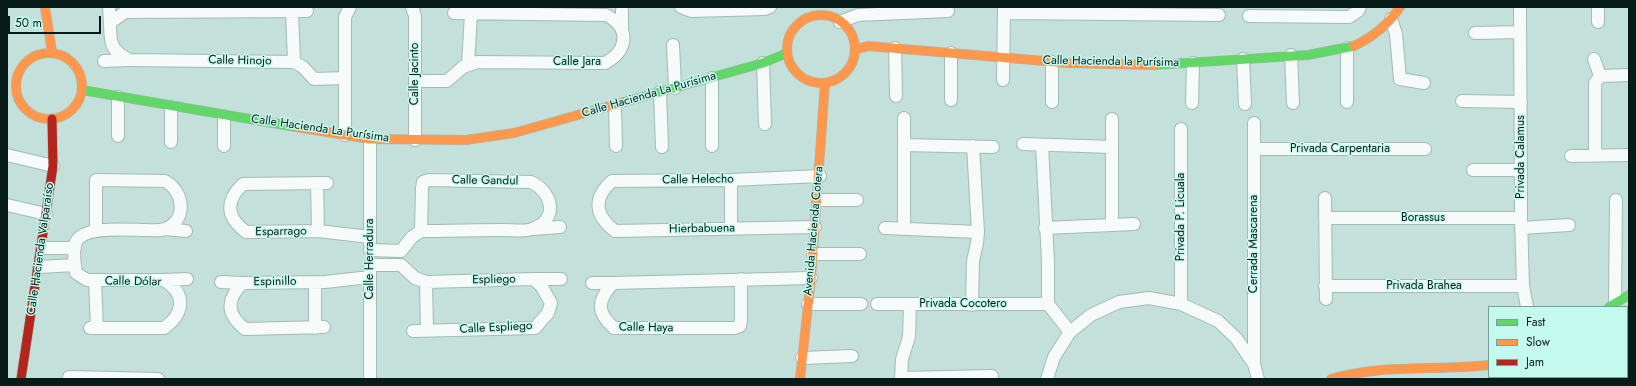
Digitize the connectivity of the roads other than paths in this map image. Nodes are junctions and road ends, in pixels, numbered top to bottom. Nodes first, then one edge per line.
1 (45, 7) edge
2 (109, 7) edge
3 (350, 7) edge
4 (412, 7) edge
5 (681, 7) edge
6 (770, 7) edge
7 (1360, 7) edge
8 (1400, 7) edge
9 (1520, 7) edge
10 (1598, 7) edge
11 (622, 10) dead end
12 (1004, 10) edge
13 (292, 11) junction
14 (307, 11) dead end
15 (822, 11) edge
16 (948, 12) dead end
17 (454, 14) dead end
18 (471, 14) junction
19 (1219, 15) dead end
20 (1249, 16) dead end
21 (1391, 19) junction
22 (840, 22) junction
23 (1598, 22) dead end
24 (110, 29) junction
25 (622, 29) junction
26 (1520, 32) junction
27 (1475, 33) dead end
28 (673, 45) dead end
29 (895, 48) junction
30 (1347, 48) junction
31 (854, 50) junction
32 (52, 52) junction
33 (787, 53) junction
34 (951, 53) junction
35 (1291, 55) junction
36 (1004, 58) junction
37 (1243, 59) junction
38 (1594, 59) dead end
39 (129, 60) junction
40 (104, 61) dead end
41 (294, 62) junction
42 (1052, 62) junction
43 (763, 63) junction
44 (1192, 63) junction
45 (468, 64) junction
46 (1629, 75) edge
47 (1600, 76) junction
48 (345, 78) junction
49 (712, 78) junction
50 (11, 79) edge
51 (1003, 80) dead end
52 (415, 81) junction
53 (826, 83) junction
54 (1424, 83) dead end
55 (675, 88) junction
56 (82, 90) junction
57 (660, 92) junction
58 (896, 96) dead end
59 (118, 97) junction
60 (951, 100) dead end
61 (1462, 101) dead end
62 (1052, 102) dead end
63 (1192, 102) dead end
64 (1347, 102) dead end
65 (1521, 102) junction
66 (1293, 103) dead end
67 (1245, 104) dead end
68 (615, 105) junction
69 (171, 107) junction
70 (224, 116) junction
71 (904, 118) dead end
72 (52, 119) junction
73 (1112, 119) dead end
74 (1254, 123) dead end
75 (764, 124) dead end
76 (1181, 130) dead end
77 (345, 135) junction
78 (118, 136) dead end
79 (370, 139) junction
80 (415, 140) junction
81 (171, 142) dead end
82 (1023, 144) dead end
83 (904, 145) junction
84 (1042, 145) junction
85 (224, 146) dead end
86 (616, 146) dead end
87 (712, 146) dead end
88 (973, 146) junction
89 (662, 147) dead end
90 (993, 147) dead end
91 (1112, 147) junction
92 (1425, 149) dead end
93 (1254, 150) junction
94 (7, 154) edge
95 (1629, 155) edge
96 (1571, 156) dead end
97 (1595, 156) junction
98 (53, 166) junction
99 (1473, 170) dead end
100 (1521, 170) junction
101 (820, 176) junction
102 (731, 180) junction
103 (1325, 198) dead end
104 (818, 200) junction
105 (857, 200) dead end
106 (1616, 200) dead end
107 (7, 205) edge
108 (599, 211) joint
109 (46, 214) junction
110 (1325, 218) junction
111 (1521, 223) junction
112 (1112, 224) junction
113 (1134, 224) dead end
114 (1569, 225) dead end
115 (560, 227) dead end
116 (816, 227) junction
117 (885, 228) dead end
118 (1045, 228) junction
119 (731, 229) junction
120 (904, 229) junction
121 (96, 230) junction
122 (164, 230) junction
123 (531, 230) junction
124 (186, 231) dead end
125 (318, 231) junction
126 (421, 231) junction
127 (232, 232) dead end
128 (246, 232) junction
129 (978, 232) junction
130 (370, 237) junction
131 (42, 248) junction
132 (370, 250) junction
133 (813, 254) junction
134 (860, 254) dead end
135 (75, 257) junction
136 (39, 267) junction
137 (370, 271) junction
138 (811, 278) junction
139 (187, 279) dead end
140 (534, 279) junction
141 (561, 279) dead end
142 (741, 279) junction
143 (164, 280) junction
144 (95, 281) junction
145 (221, 282) dead end
146 (315, 282) junction
147 (426, 282) junction
148 (592, 282) dead end
149 (243, 283) junction
150 (613, 283) junction
151 (1325, 286) junction
152 (1524, 286) junction
153 (1629, 295) edge
154 (1326, 299) dead end
155 (808, 304) junction
156 (861, 304) dead end
157 (877, 304) dead end
158 (910, 304) junction
159 (1048, 304) junction
160 (1181, 304) junction
161 (972, 305) junction
162 (1612, 305) edge
163 (1526, 306) edge
164 (427, 330) junction
165 (413, 331) dead end
166 (1070, 332) junction
167 (852, 356) dead end
168 (802, 358) junction
169 (1254, 364) junction
170 (1488, 365) edge
171 (992, 376) dead end
172 (69, 377) dead end
173 (972, 378) edge
174 (21, 379) edge
175 (84, 379) edge
176 (158, 379) edge
177 (370, 379) edge
178 (800, 379) edge
179 (901, 379) edge
180 (1047, 379) edge
181 (1258, 379) edge
182 (1332, 379) edge

1 - 32 street
2 - 24 street
3 - 48 street
4 - 52 street, Calle Jacinto
5 - 6 street
7 - 20 street
8 - 21 street, Calle Hacienda la Purísima
9 - 26 street, Privada Calamus
10 - 23 street
11 - 25 street, Calle Jara
12 - 19 street
12 - 36 street
13 - 14 street
13 - 24 street
13 - 41 street
15 - 22 street
15 - 33 street
16 - 22 street
17 - 18 street
18 - 25 street
18 - 45 street
21 - 30 street, Calle Hacienda la Purísima
21 - 54 street
22 - 31 street
24 - 39 street
25 - 45 street, Calle Jara
26 - 27 street
26 - 65 street, Privada Calamus
28 - 55 street
29 - 31 street, Calle Hacienda la Purísima
29 - 34 street, Calle Hacienda la Purísima
29 - 58 street
30 - 35 street, Calle Hacienda la Purísima
30 - 64 street
31 - 53 street
32 - 50 street
32 - 56 street
33 - 43 street, Calle Hacienda La Purísima
33 - 53 street
34 - 36 street, Calle Hacienda la Purísima
34 - 60 street
35 - 37 street, Calle Hacienda la Purísima
35 - 66 street
36 - 42 street, Calle Hacienda la Purísima
36 - 51 street
37 - 44 street, Calle Hacienda la Purísima
37 - 67 street
38 - 47 street
39 - 40 street, Calle Hinojo
39 - 41 street, Calle Hinojo
41 - 48 street
42 - 44 street, Calle Hacienda la Purísima
42 - 62 street
43 - 49 street, Calle Hacienda La Purísima
43 - 75 street
44 - 63 street
45 - 52 street
46 - 47 street
47 - 97 street
48 - 77 street
49 - 55 street, Calle Hacienda La Purísima
49 - 87 street
50 - 72 street
52 - 80 street, Calle Jacinto
53 - 101 street, Avenida Hacienda Cotera
55 - 57 street, Calle Hacienda La Purísima
56 - 59 street, Calle Hacienda La Purísima
56 - 72 street
57 - 68 street, Calle Hacienda La Purísima
57 - 89 street
59 - 69 street, Calle Hacienda La Purísima
59 - 78 street
61 - 65 street
65 - 100 street, Privada Calamus
68 - 80 street, Calle Hacienda La Purísima
68 - 86 street
69 - 70 street, Calle Hacienda La Purísima
69 - 81 street
70 - 77 street, Calle Hacienda La Purísima
70 - 85 street
71 - 83 street
72 - 98 street, Calle Hacienda Valparaíso
73 - 91 street
74 - 93 street, Cerrada Mascarena
76 - 160 street, Privada P. Licuala
77 - 79 street, Calle Hacienda La Purísima
79 - 80 street, Calle Hacienda La Purísima
79 - 130 street, Calle Herradura
82 - 84 street
83 - 88 street
83 - 120 street
84 - 91 street
84 - 118 street
88 - 90 street
88 - 129 street
91 - 112 street
92 - 93 street, Privada Carpentaria
93 - 169 street, Cerrada Mascarena
94 - 98 street
95 - 97 street
96 - 97 street
98 - 109 street, Calle Hacienda Valparaíso
99 - 100 street
100 - 111 street, Privada Calamus
101 - 102 street, Calle Helecho
101 - 104 street, Avenida Hacienda Cotera
102 - 108 street, Calle Helecho
102 - 119 street
103 - 110 street
104 - 105 street
104 - 116 street, Avenida Hacienda Cotera
106 - 162 street
107 - 109 street
108 - 119 street, Hierbabuena
109 - 131 street, Calle Hacienda Valparaíso
110 - 111 street, Borassus
110 - 151 street
111 - 114 street, Borassus
111 - 152 street, Privada Calamus
112 - 113 street
112 - 118 street
115 - 123 street
116 - 119 street, Hierbabuena
116 - 133 street, Avenida Hacienda Cotera
117 - 120 street
118 - 159 street
120 - 129 street
121 - 122 street
121 - 122 street
121 - 135 street
122 - 124 street
123 - 126 street
123 - 126 street, Calle Gandul
125 - 128 street, Esparrago
125 - 128 street, Esparrago
125 - 130 street, Esparrago
126 - 132 street
127 - 128 street
129 - 161 street
130 - 132 street, Calle Herradura
131 - 135 street
131 - 136 street, Calle Hacienda Valparaíso
132 - 137 street, Calle Herradura
133 - 134 street
133 - 138 street, Avenida Hacienda Cotera
135 - 136 street
135 - 144 street, Calle Dólar
136 - 174 street, Calle Hacienda Valparaíso
137 - 146 street, Espinillo
137 - 147 street, Espinillo
137 - 177 street, Calle Herradura
138 - 142 street
138 - 155 street, Avenida Hacienda Cotera
139 - 143 street
140 - 141 street, Espliego
140 - 147 street, Espliego
140 - 164 street, Calle Espliego
142 - 150 street
142 - 150 street, Calle Haya
143 - 144 street, Calle Dólar
143 - 144 street, Calle Dólar
145 - 149 street
146 - 149 street, Espinillo
146 - 149 street, Espinillo
147 - 164 street
148 - 150 street
151 - 152 street, Privada Brahea
151 - 154 street
152 - 163 street, Privada Calamus
153 - 162 street
155 - 156 street
155 - 168 street, Avenida Hacienda Cotera
157 - 158 street, Privada Cocotero
158 - 161 street, Privada Cocotero
158 - 179 street
159 - 161 street, Privada Cocotero
159 - 166 street
160 - 166 street
160 - 169 street
164 - 165 street
166 - 180 street
167 - 168 street
168 - 178 street, Avenida Hacienda Cotera
169 - 181 street
170 - 182 street
171 - 173 street
172 - 175 street
173 - 179 street
175 - 176 street

